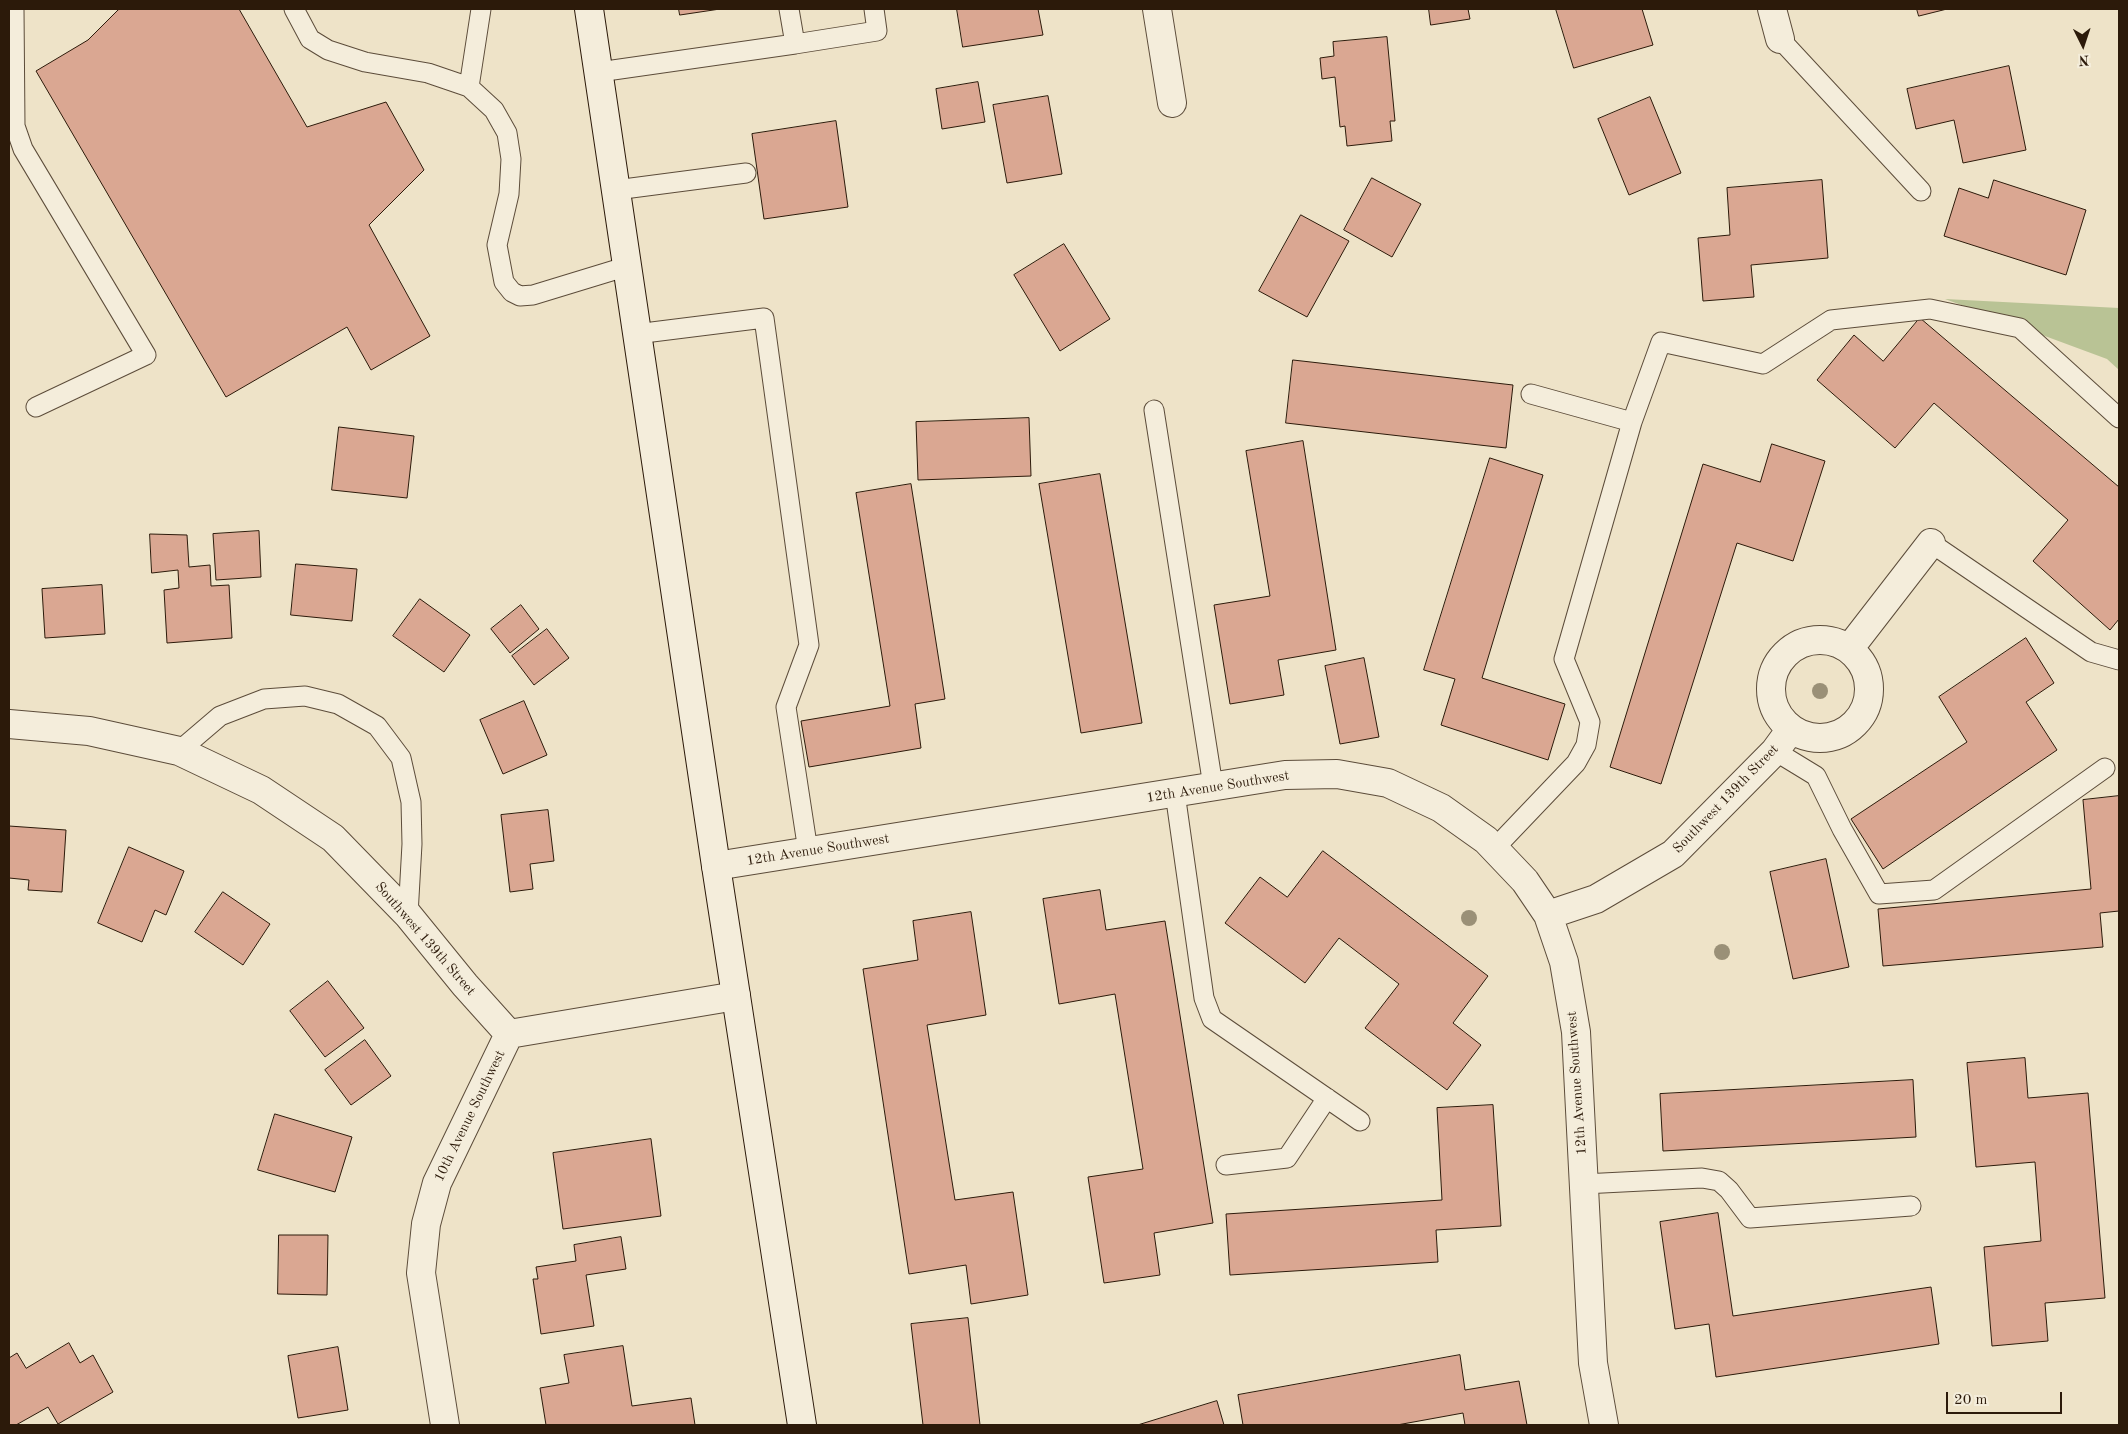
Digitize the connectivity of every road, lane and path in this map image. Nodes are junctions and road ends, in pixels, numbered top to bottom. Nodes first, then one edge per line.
1 (14, 9) edge
2 (294, 9) edge
3 (481, 9) edge
4 (589, 9) edge
5 (789, 9) edge
6 (874, 9) edge
7 (1157, 9) edge
8 (1772, 9) edge
9 (1780, 39) joint
10 (795, 44) junction
11 (599, 72) junction
12 (470, 87) junction
13 (1172, 103) dead end
14 (746, 173) dead end
15 (616, 190) junction
16 (1921, 191) dead end
17 (628, 266) junction
18 (636, 334) junction
19 (1531, 394) dead end
20 (36, 407) dead end
21 (1154, 410) dead end
22 (2119, 418) edge
23 (1632, 422) junction
24 (1931, 543) joint
25 (1849, 649) junction
26 (2119, 660) edge
27 (9, 724) edge
28 (1791, 729) junction
29 (179, 751) junction
30 (1775, 751) junction
31 (2105, 768) dead end
32 (1213, 786) junction
33 (1175, 793) junction
34 (1494, 849) junction
35 (808, 851) junction
36 (716, 866) junction
37 (408, 915) junction
38 (1548, 915) junction
39 (736, 996) junction
40 (509, 1034) junction
41 (1327, 1098) junction
42 (1360, 1121) dead end
43 (1226, 1165) dead end
44 (1584, 1184) junction
45 (1911, 1206) dead end
46 (445, 1425) edge
47 (802, 1425) edge
48 (1604, 1425) edge

1 - 20 lane
2 - 12 lane
3 - 12 lane
4 - 11 street
5 - 10 lane
6 - 10 lane
7 - 13 street
8 - 9 street
9 - 16 lane
10 - 11 lane
11 - 15 street
12 - 17 lane
14 - 15 lane
15 - 17 street
17 - 18 street
18 - 35 lane
18 - 36 street
19 - 23 lane
21 - 32 lane
22 - 23 lane
23 - 34 lane
24 - 25 street
24 - 26 lane
25 - 28 street
25 - 28 street
27 - 29 street, Southwest 139th Street
28 - 30 street, Southwest 139th Street
29 - 37 street, Southwest 139th Street
29 - 37 lane
30 - 31 lane
30 - 38 street, Southwest 139th Street
32 - 33 street, 12th Avenue Southwest
32 - 34 street, 12th Avenue Southwest
33 - 35 street, 12th Avenue Southwest
33 - 41 lane
34 - 38 street, 12th Avenue Southwest
35 - 36 street, 12th Avenue Southwest
36 - 39 street
37 - 40 street, Southwest 139th Street
38 - 44 street, 12th Avenue Southwest
39 - 40 street, 10th Avenue Southwest
39 - 47 street
40 - 46 street, 10th Avenue Southwest
41 - 42 lane
41 - 43 lane
44 - 45 lane
44 - 48 street, 12th Avenue Southwest

